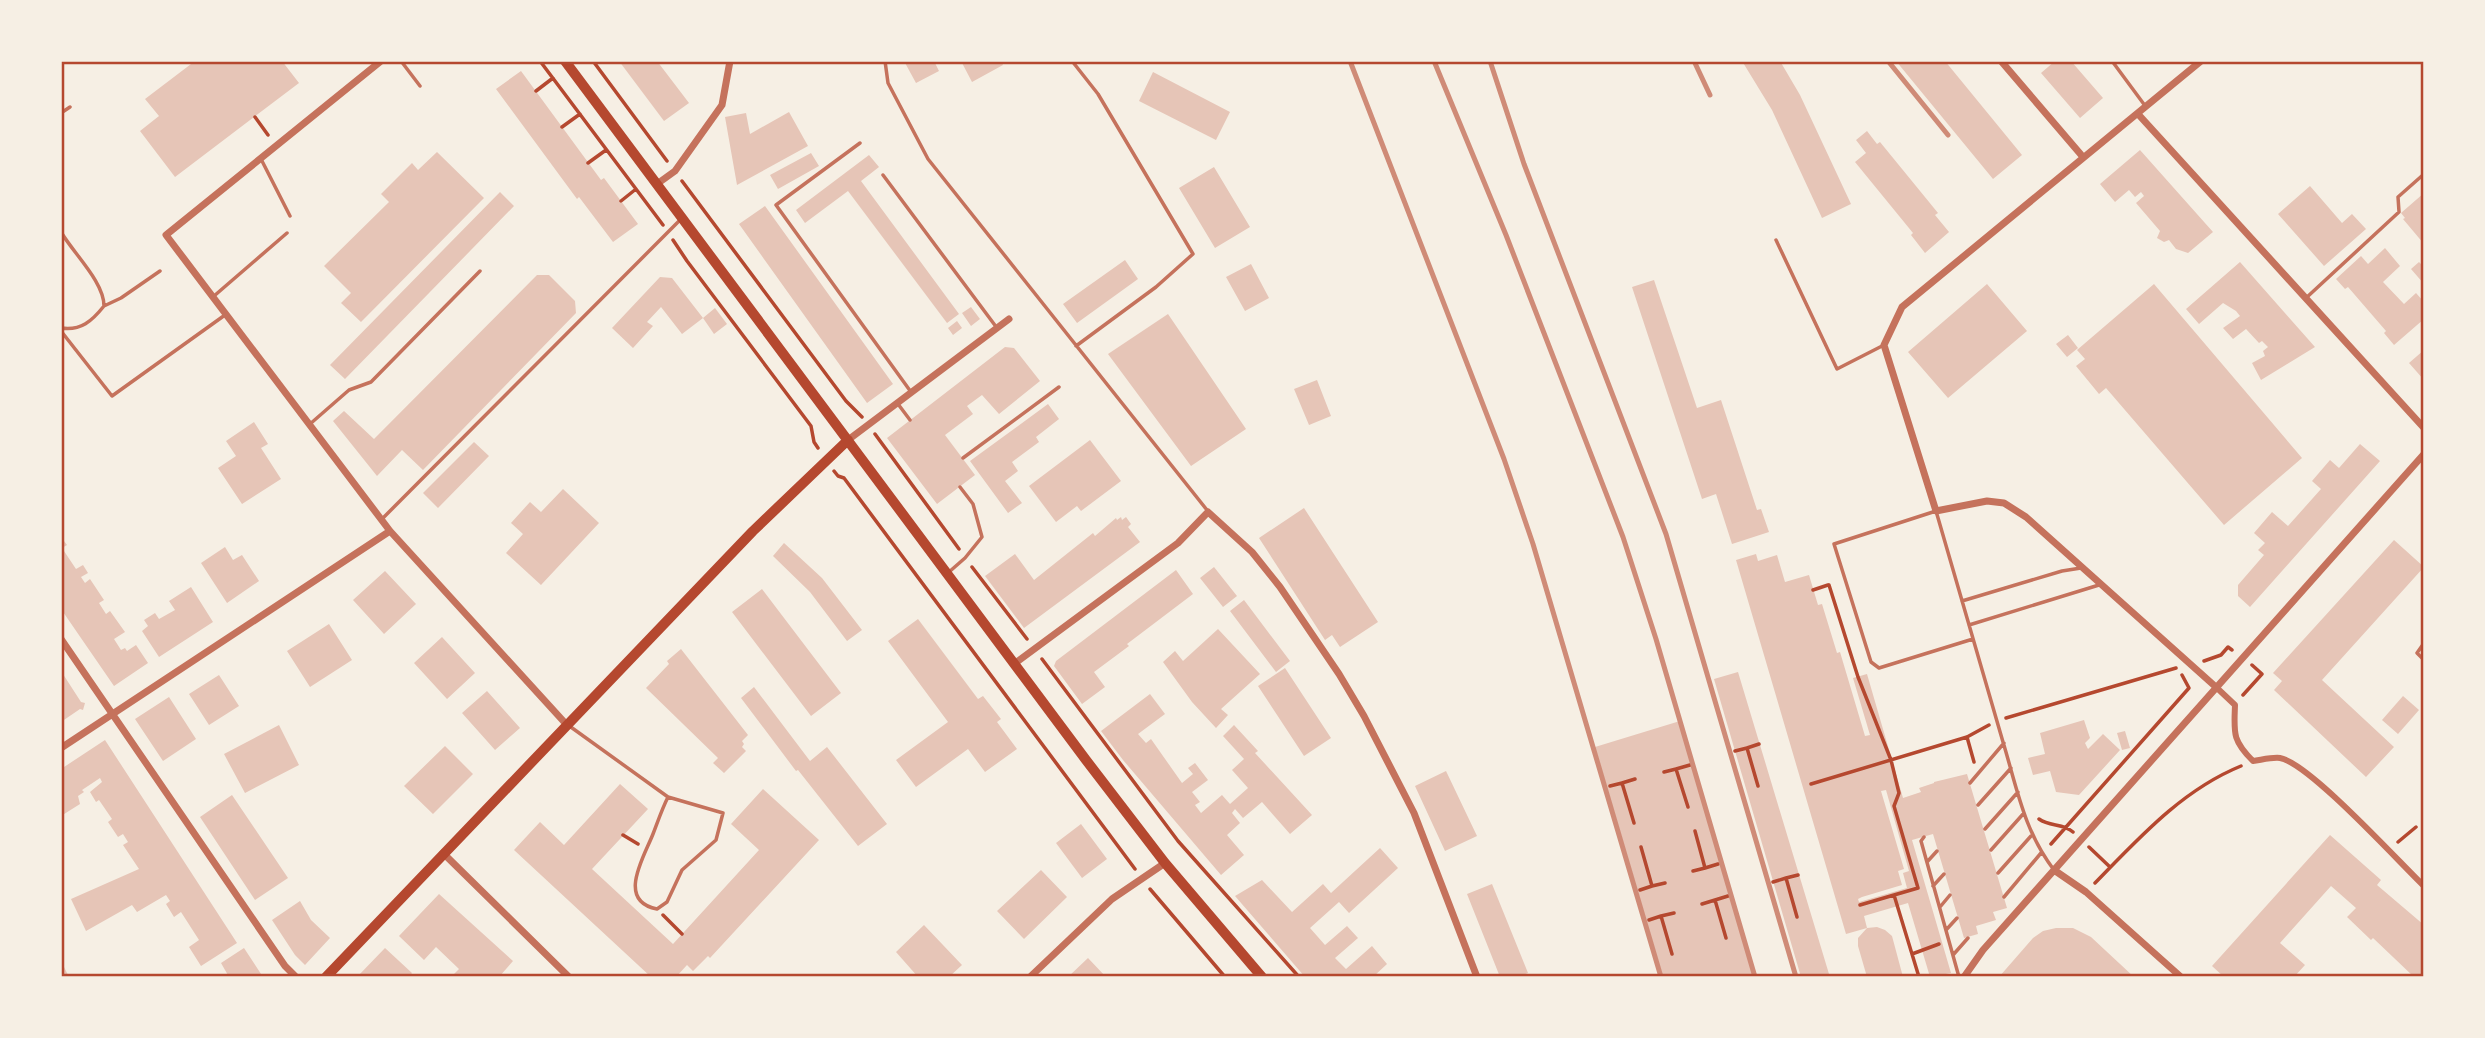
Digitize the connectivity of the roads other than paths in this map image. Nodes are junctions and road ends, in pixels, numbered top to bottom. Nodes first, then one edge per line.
1 (381, 61) edge
2 (401, 61) edge
3 (565, 61) edge
4 (730, 61) edge
5 (885, 61) edge
6 (1072, 61) edge
7 (2001, 61) edge
8 (2112, 61) edge
9 (2201, 61) edge
10 (420, 86) dead end
11 (70, 107) dead end
12 (2147, 107) junction
13 (61, 113) edge
14 (2138, 114) junction
15 (860, 144) dead end
16 (2083, 157) junction
17 (261, 159) junction
18 (2424, 174) edge
19 (883, 175) dead end
20 (657, 184) junction
21 (290, 216) dead end
22 (682, 218) junction
23 (61, 232) edge
24 (287, 233) dead end
25 (1776, 240) dead end
26 (160, 271) dead end
27 (480, 271) dead end
28 (214, 296) junction
29 (2306, 298) junction
30 (104, 306) junction
31 (227, 313) junction
32 (1009, 319) dead end
33 (997, 328) junction
34 (61, 329) edge
35 (1884, 345) junction
36 (1076, 346) junction
37 (1059, 387) dead end
38 (912, 394) junction
39 (898, 404) junction
40 (910, 420) dead end
41 (310, 424) junction
42 (2424, 428) edge
43 (848, 440) junction
44 (2424, 454) edge
45 (963, 458) dead end
46 (960, 486) dead end
47 (1208, 512) junction
48 (1936, 512) junction
49 (382, 520) junction
50 (390, 531) junction
51 (2082, 568) junction
52 (947, 574) junction
53 (2101, 585) junction
54 (1962, 601) junction
55 (1969, 625) junction
56 (61, 639) edge
57 (1973, 639) junction
58 (2424, 643) edge
59 (2424, 660) edge
60 (1014, 664) junction
61 (2217, 688) junction
62 (112, 713) junction
63 (566, 724) junction
64 (2004, 743) junction
65 (61, 748) edge
66 (2011, 768) junction
67 (1970, 783) dead end
68 (2018, 792) junction
69 (668, 797) junction
70 (1978, 805) dead end
71 (2024, 813) junction
72 (1985, 829) dead end
73 (1924, 836) dead end
74 (2031, 836) junction
75 (1991, 850) dead end
76 (1937, 851) dead end
77 (443, 853) junction
78 (2041, 853) junction
79 (1927, 862) junction
80 (1165, 863) junction
81 (2054, 870) junction
82 (1998, 873) dead end
83 (1944, 874) dead end
84 (1933, 886) junction
85 (2424, 886) edge
86 (1950, 895) dead end
87 (2004, 897) dead end
88 (1940, 907) junction
89 (1957, 918) dead end
90 (1946, 930) junction
91 (1968, 938) dead end
92 (1953, 955) junction
93 (296, 977) edge
94 (326, 977) edge
95 (569, 977) edge
96 (1030, 977) edge
97 (1262, 977) edge
98 (1477, 977) edge
99 (1958, 977) edge
100 (1964, 977) edge
101 (2181, 977) edge

1 - 17 street
2 - 10 lane
3 - 20 main road
4 - 20 street
5 - 36 lane
6 - 36 lane
7 - 16 street
8 - 12 lane
9 - 12 street
11 - 13 lane
12 - 14 street
14 - 16 street
14 - 29 street
15 - 38 lane
16 - 35 street
17 - 21 lane
17 - 28 street
18 - 29 lane
19 - 33 lane
20 - 22 main road
22 - 43 main road
22 - 49 lane
23 - 30 lane
24 - 28 lane
25 - 35 lane
26 - 30 lane
27 - 41 lane
28 - 31 street
29 - 42 street
30 - 34 lane
31 - 34 lane
31 - 41 street
32 - 33 street
33 - 38 street
35 - 48 street
36 - 47 lane
37 - 45 lane
38 - 39 street
39 - 40 lane
39 - 43 street
41 - 49 street
43 - 52 main road
43 - 63 main road
44 - 61 street
46 - 52 lane
47 - 60 street
47 - 98 street
48 - 51 street
48 - 54 lane
48 - 57 lane
49 - 50 street
50 - 62 street
50 - 63 street
51 - 53 street
51 - 54 lane
52 - 60 main road
53 - 55 lane
53 - 61 street
54 - 55 lane
55 - 57 lane
56 - 62 street
57 - 64 lane
58 - 59 lane
60 - 80 main road
61 - 81 street
61 - 85 street
62 - 65 street
62 - 93 street
63 - 69 lane
63 - 77 main road
64 - 66 lane
64 - 67 lane
66 - 68 lane
66 - 70 lane
68 - 71 lane
68 - 72 lane
69 - 69 lane
71 - 74 lane
71 - 75 lane
73 - 79 lane
74 - 78 lane
74 - 82 lane
76 - 79 lane
77 - 94 main road
77 - 95 street
78 - 81 lane
78 - 87 lane
79 - 84 lane
80 - 96 street
80 - 97 main road
81 - 100 street
81 - 101 street
83 - 84 lane
84 - 88 lane
86 - 88 lane
88 - 90 lane
89 - 90 lane
90 - 92 lane
91 - 92 lane
92 - 99 lane

